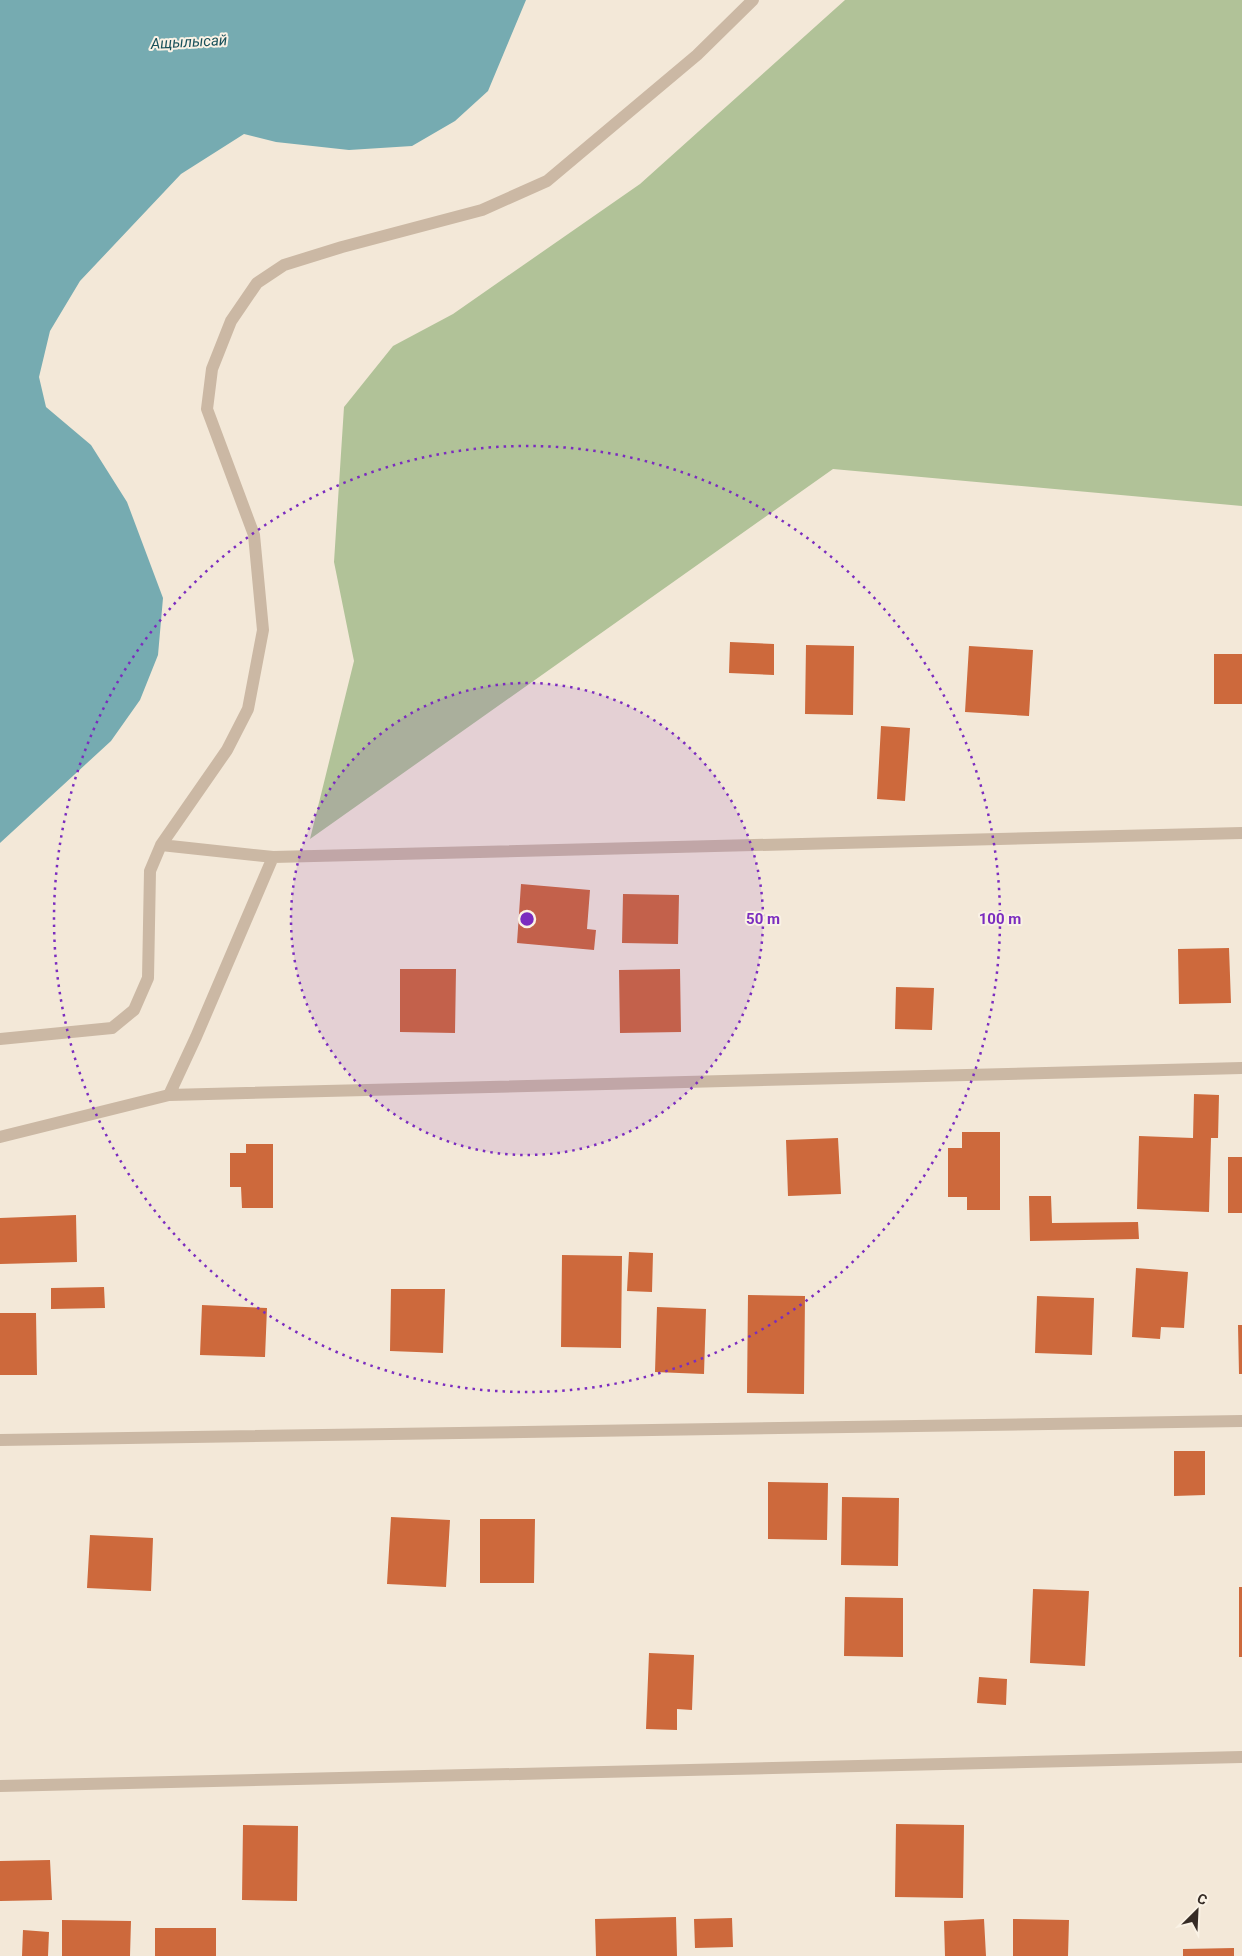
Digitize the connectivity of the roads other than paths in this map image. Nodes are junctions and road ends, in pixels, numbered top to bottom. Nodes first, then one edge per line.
1 (753, 0) edge
2 (1242, 833) edge
3 (161, 845) junction
4 (273, 857) junction
5 (0, 1039) edge
6 (1242, 1068) edge
7 (169, 1095) junction
8 (0, 1137) edge
9 (1242, 1421) edge
10 (0, 1440) edge
11 (1242, 1757) edge
12 (0, 1786) edge

1 - 3 street
2 - 4 street
3 - 4 street
3 - 5 street
4 - 7 street
6 - 7 street
7 - 8 street
9 - 10 street
11 - 12 street

